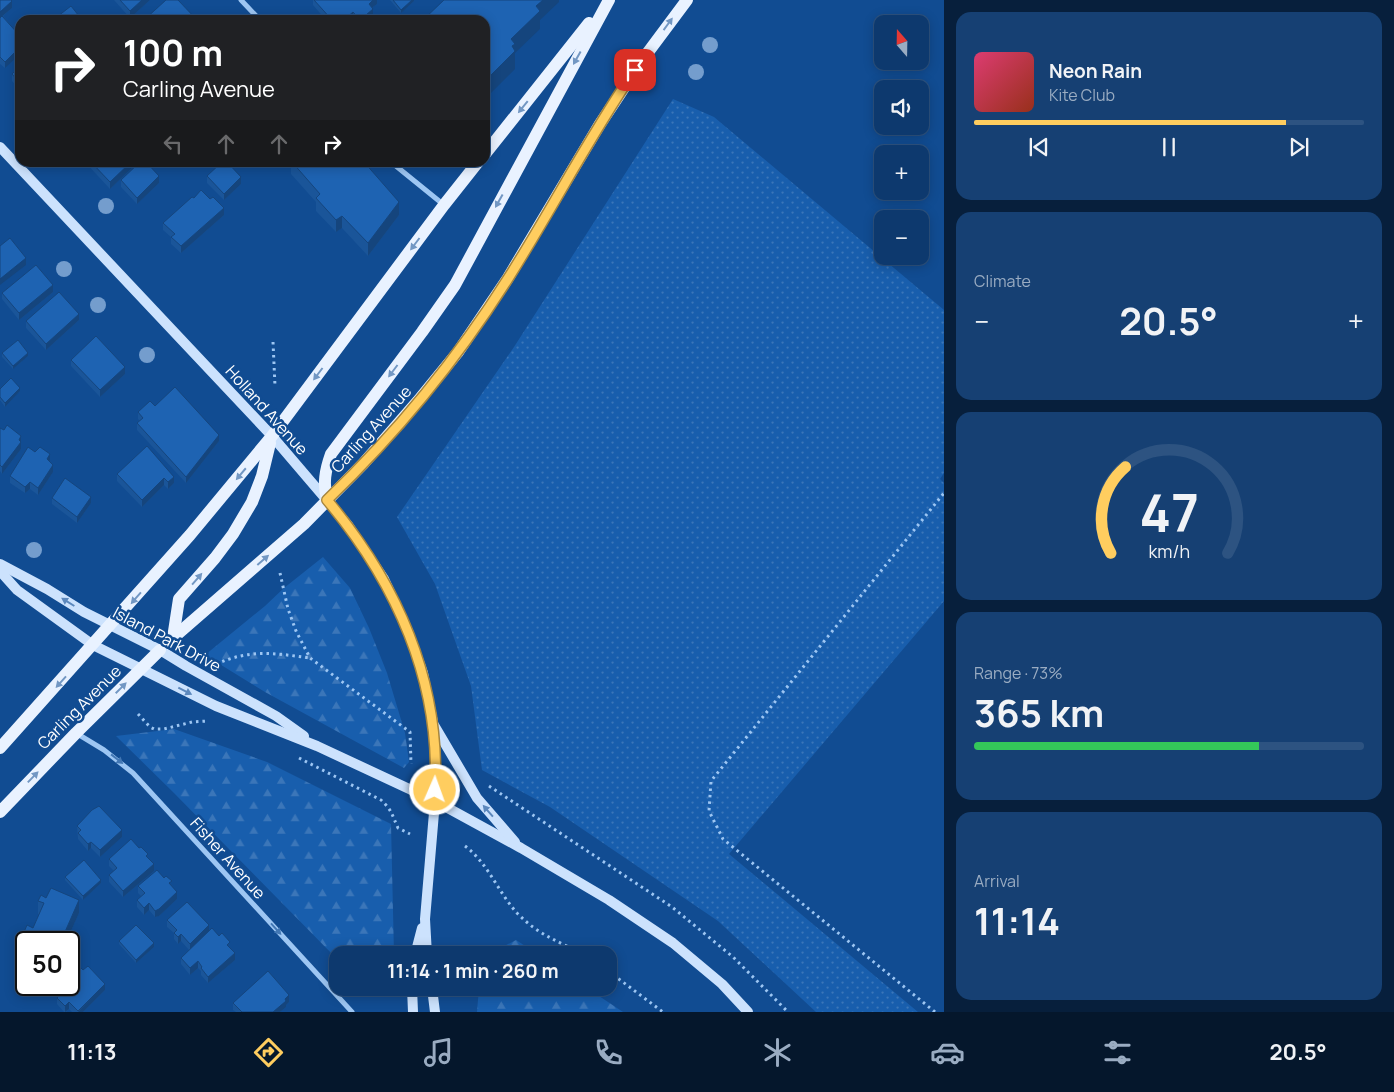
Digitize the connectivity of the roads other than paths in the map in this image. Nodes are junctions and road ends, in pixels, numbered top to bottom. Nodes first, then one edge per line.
1 (241, 0) edge
2 (608, 0) edge
3 (687, 0) edge
4 (255, 15) edge
5 (0, 147) edge
6 (490, 148) edge
7 (15, 163) edge
8 (19, 167) edge
9 (397, 167) edge
10 (474, 167) edge
11 (444, 205) junction
12 (272, 436) junction
13 (327, 500) junction
14 (0, 564) edge
15 (0, 571) edge
16 (111, 626) junction
17 (174, 638) junction
18 (93, 645) junction
19 (160, 650) junction
20 (142, 668) junction
21 (432, 722) junction
22 (76, 733) junction
23 (317, 746) junction
24 (0, 748) edge
25 (435, 801) junction
26 (0, 812) edge
27 (521, 848) junction
28 (425, 919) junction
29 (418, 946) edge
30 (426, 946) edge
31 (412, 996) edge
32 (433, 996) edge
33 (352, 1012) edge
34 (413, 1012) edge
35 (435, 1012) edge
36 (748, 1012) edge

1 - 4 street
2 -> 6 main road
2 -> 13 main road
13 -> 3 main road, Carling Avenue
5 - 7 main road, Holland Avenue
8 - 12 main road, Holland Avenue
9 - 11 street
10 - 11 main road, Carling Avenue
11 -> 12 main road, Carling Avenue
12 - 13 main road, Holland Avenue
12 -> 16 main road, Carling Avenue
17 -> 12 main road
17 -> 13 main road, Carling Avenue
13 - 21 main road, Holland Avenue
16 -> 14 main road, Island Park Drive
15 - 18 main road, Island Park Drive
16 - 18 main road, Carling Avenue
16 - 19 main road, Island Park Drive
17 - 19 main road, Carling Avenue
18 - 20 main road, Island Park Drive
18 -> 24 main road, Carling Avenue
19 - 20 main road, Carling Avenue
19 - 23 main road, Island Park Drive
22 -> 20 main road, Carling Avenue
20 -> 23 main road, Island Park Drive
21 - 25 main road, Holland Avenue
27 -> 21 main road
26 -> 22 main road, Carling Avenue
22 -> 33 street, Fisher Avenue
23 - 25 main road, Island Park Drive
25 - 27 main road, Island Park Drive
25 - 28 main road, Holland Avenue
27 - 36 main road, Island Park Drive
28 - 29 main road, Holland Avenue
28 - 30 main road, Holland Avenue
31 - 34 main road
32 - 35 main road

